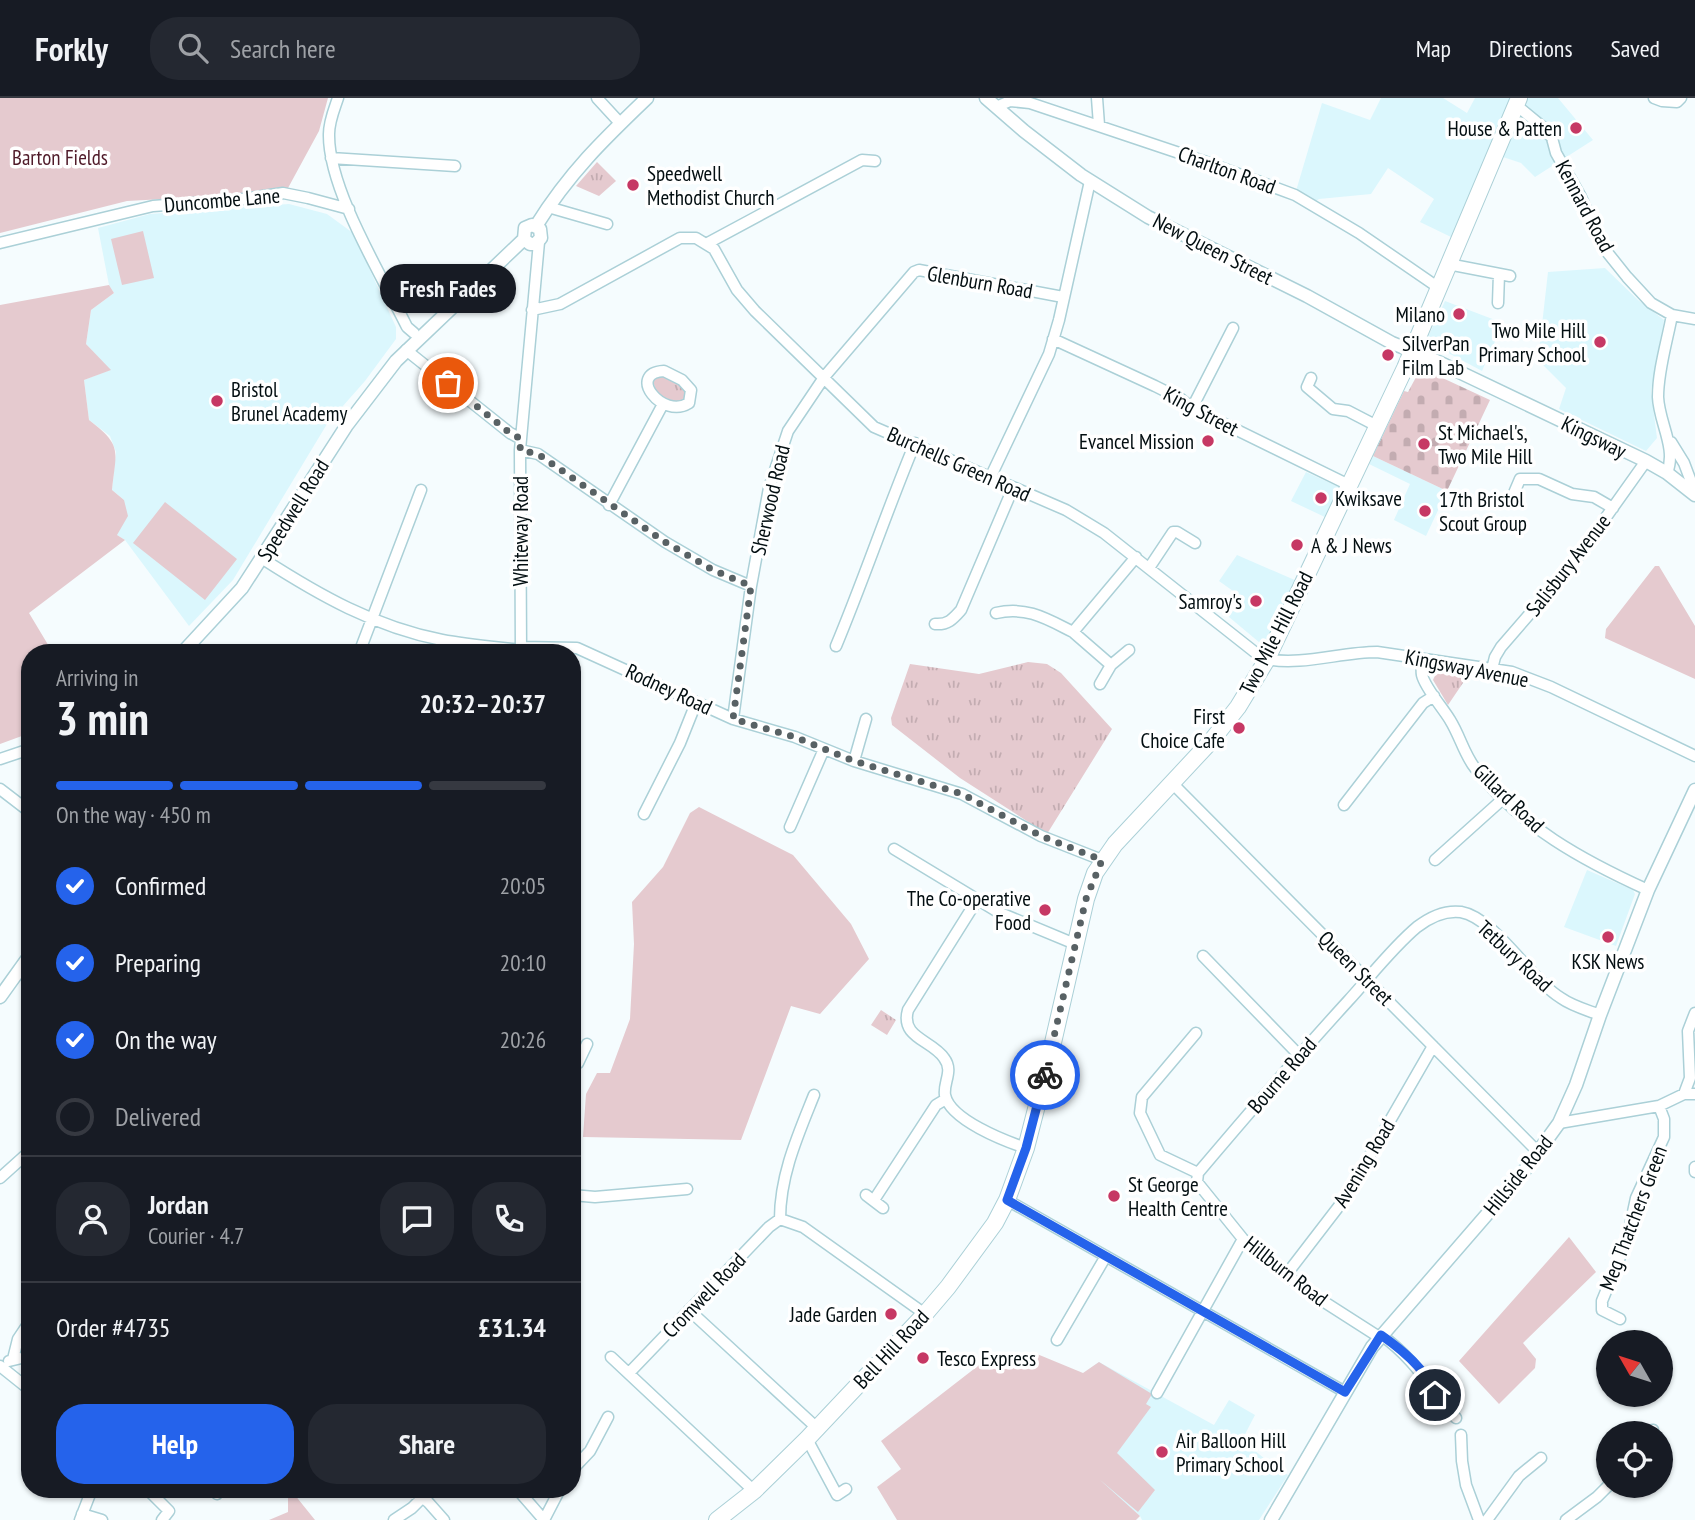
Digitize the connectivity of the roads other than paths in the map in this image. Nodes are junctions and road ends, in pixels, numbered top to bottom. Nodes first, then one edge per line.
1 (338, 98) edge
2 (597, 98) edge
3 (647, 98) edge
4 (1097, 98) edge
5 (1654, 98) edge
6 (1681, 98) edge
7 (991, 102) edge
8 (1517, 102) edge
9 (620, 123) junction
10 (1099, 125) junction
11 (1024, 131) joint
12 (331, 158) junction
13 (875, 161) dead end
14 (455, 166) dead end
15 (1090, 181) junction
16 (548, 207) junction
17 (349, 209) junction
18 (607, 224) dead end
19 (536, 226) junction
20 (523, 239) junction
21 (539, 242) junction
22 (0, 243) edge
23 (706, 244) junction
24 (1448, 264) junction
25 (471, 288) junction
26 (1439, 288) junction
27 (1063, 297) junction
28 (1498, 303) dead end
29 (532, 310) junction
30 (1672, 315) junction
31 (1695, 319) edge
32 (1233, 328) dead end
33 (414, 333) junction
34 (1053, 339) junction
35 (406, 350) junction
36 (1412, 352) junction
37 (396, 361) junction
38 (825, 376) junction
39 (1311, 378) dead end
40 (663, 404) dead end
41 (1192, 408) junction
42 (1377, 426) junction
43 (1666, 434) junction
44 (915, 443) junction
45 (521, 444) junction
46 (1646, 461) junction
47 (1667, 473) junction
48 (991, 476) junction
49 (1349, 485) junction
50 (1013, 488) junction
51 (421, 490) dead end
52 (1695, 494) edge
53 (1511, 500) dead end
54 (609, 505) junction
55 (1613, 508) junction
56 (1195, 543) dead end
57 (1136, 557) junction
58 (263, 559) junction
59 (969, 560) dead end
60 (981, 565) junction
61 (1149, 568) junction
62 (751, 586) junction
63 (996, 613) dead end
64 (372, 620) junction
65 (935, 624) dead end
66 (1073, 632) junction
67 (190, 644) edge
68 (363, 644) edge
69 (473, 644) edge
70 (521, 644) edge
71 (836, 646) dead end
72 (581, 650) edge
73 (1129, 650) dead end
74 (1422, 659) junction
75 (1266, 660) junction
76 (1111, 666) junction
77 (1492, 669) junction
78 (1100, 684) dead end
79 (1434, 695) junction
80 (696, 703) junction
81 (733, 719) junction
82 (866, 719) dead end
83 (824, 749) junction
84 (21, 751) edge
85 (1695, 756) edge
86 (0, 759) edge
87 (854, 761) junction
88 (1173, 784) junction
89 (0, 789) edge
90 (1695, 790) edge
91 (1504, 798) junction
92 (21, 802) edge
93 (1344, 805) dead end
94 (644, 814) dead end
95 (790, 827) dead end
96 (894, 849) dead end
97 (1102, 860) junction
98 (1435, 860) dead end
99 (1648, 890) junction
100 (977, 900) junction
101 (1075, 944) junction
102 (1203, 956) dead end
103 (21, 968) edge
104 (1368, 979) junction
105 (0, 997) edge
106 (1695, 1013) edge
107 (1600, 1015) junction
108 (1196, 1033) dead end
109 (587, 1044) dead end
110 (1433, 1046) junction
111 (1299, 1055) junction
112 (581, 1057) edge
113 (814, 1094) dead end
114 (1690, 1094) edge
115 (946, 1099) junction
116 (1659, 1106) junction
117 (1559, 1123) junction
118 (1026, 1148) junction
119 (1539, 1153) junction
120 (21, 1159) edge
121 (1695, 1167) edge
122 (1695, 1172) edge
123 (1198, 1173) junction
124 (0, 1178) edge
125 (687, 1189) dead end
126 (581, 1196) edge
127 (1007, 1200) junction
128 (874, 1201) dead end
129 (780, 1219) junction
130 (1243, 1239) junction
131 (1106, 1256) junction
132 (1286, 1275) junction
133 (689, 1310) junction
134 (1203, 1311) junction
135 (925, 1314) junction
136 (1620, 1319) dead end
137 (21, 1332) edge
138 (1380, 1336) junction
139 (1057, 1340) dead end
140 (611, 1357) dead end
141 (21, 1358) edge
142 (13, 1359) junction
143 (0, 1364) edge
144 (629, 1373) junction
145 (21, 1382) edge
146 (1345, 1392) junction
147 (1157, 1393) dead end
148 (608, 1417) dead end
149 (1456, 1418) dead end
150 (812, 1434) junction
151 (1461, 1435) dead end
152 (1541, 1458) dead end
153 (581, 1460) edge
154 (846, 1489) dead end
155 (754, 1491) junction
156 (88, 1498) edge
157 (156, 1498) edge
158 (423, 1498) edge
159 (425, 1498) edge
160 (525, 1498) edge
161 (555, 1498) edge
162 (1596, 1498) edge
163 (81, 1517) edge
164 (102, 1520) edge
165 (162, 1520) edge
166 (394, 1520) edge
167 (444, 1520) edge
168 (544, 1520) edge
169 (717, 1520) edge
170 (1271, 1520) edge
171 (1479, 1520) edge
172 (1487, 1520) edge
173 (1566, 1520) edge

1 - 12 street
2 - 9 street
3 - 9 street, Speedwell Road
4 - 10 street
5 - 6 street
7 - 10 street, Charlton Road
7 - 11 street, Charlton Road
8 - 24 main road, Two Mile Hill Road
8 - 30 street, Kennard Road
9 - 16 street, Speedwell Road
10 - 26 street, Charlton Road
11 - 15 street, New Queen Street
12 - 14 street
12 - 17 street
13 - 23 street
15 - 27 street, Glenburn Road
15 - 36 street, New Queen Street
16 - 18 street
16 - 19 street, Speedwell Road
17 - 22 street, Duncombe Lane
17 - 33 street
19 - 20 street, Speedwell Road
19 - 21 street
20 - 21 street
20 - 25 street, Speedwell Road
21 - 29 street, Whiteway Road
23 - 29 street
23 - 38 street, Burchells Green Road
24 - 26 main road, Two Mile Hill Road
24 - 28 street
25 - 33 street, Speedwell Road
25 - 35 street, Speedwell Road
26 - 36 main road, Two Mile Hill Road
27 - 34 street
27 - 38 street, Glenburn Road
29 - 45 street, Whiteway Road
30 - 31 street, Kennard Road
30 - 43 street
32 - 41 street
33 - 37 street, Speedwell Road
34 - 41 street, King Street
34 - 48 street
35 - 37 street, Speedwell Road
35 - 45 street
36 - 42 main road, Two Mile Hill Road
36 - 46 street, Kingsway
37 - 58 street, Speedwell Road
38 - 44 street, Burchells Green Road
38 - 62 street, Sherwood Road
39 - 42 street
40 - 54 street
41 - 49 street, King Street
42 - 49 main road, Two Mile Hill Road
43 - 47 street
43 - 52 street
44 - 48 street, Burchells Green Road
44 - 71 street
45 - 54 street
45 - 70 street, Whiteway Road
46 - 47 street, Kingsway
46 - 55 street, Salisbury Avenue
47 - 52 street, Kingsway
48 - 50 street, Burchells Green Road
49 - 75 main road, Two Mile Hill Road
50 - 57 street, Burchells Green Road
50 - 60 street
51 - 64 street
53 - 55 street
54 - 62 street
55 - 77 street, Salisbury Avenue
56 - 61 street
57 - 61 street, Burchells Green Road
57 - 66 street
58 - 64 street, Rodney Road
58 - 67 street, Speedwell Road
59 - 60 street
60 - 65 street
61 - 75 street, Burchells Green Road
62 - 81 street, Sherwood Road
63 - 66 street
64 - 68 street
64 - 69 street, Rodney Road
66 - 76 street
72 - 80 street, Rodney Road
73 - 76 street
74 - 75 street, Kingsway Avenue
74 - 77 street, Kingsway Avenue
74 - 79 street, Gillard Road
75 - 88 main road, Two Mile Hill Road
76 - 78 street
77 - 85 street, Kingsway Avenue
79 - 91 street, Gillard Road
79 - 93 street
80 - 81 street, Rodney Road
80 - 94 street
81 - 83 street, Rodney Road
82 - 87 street
83 - 87 street, Rodney Road
83 - 95 street
84 - 86 street
87 - 97 street, Rodney Road
88 - 97 main road, Two Mile Hill Road
88 - 104 street, Queen Street
89 - 92 street
90 - 99 street, Hillside Road
91 - 98 street
91 - 99 street, Gillard Road
96 - 100 street
97 - 101 main road, Two Mile Hill Road
99 - 107 street, Hillside Road
100 - 101 street
100 - 115 street
101 - 118 main road, Two Mile Hill Road
102 - 111 street
103 - 105 street
104 - 107 street, Tetbury Road
104 - 110 street, Queen Street
104 - 111 street, Bourne Road
106 - 114 street
107 - 117 street, Hillside Road
108 - 123 street
109 - 112 street
110 - 119 street, Queen Street
110 - 132 street, Avening Road
111 - 123 street, Bourne Road
113 - 129 street
114 - 116 street
115 - 118 street
115 - 128 street
116 - 117 street
116 - 136 street, Meg Thatchers Green
117 - 119 street, Hillside Road
118 - 127 main road, Bell Hill Road
119 - 138 street, Hillside Road
120 - 124 street
121 - 122 street
123 - 130 street, Hillburn Road
125 - 126 street
127 - 131 street
127 - 135 main road, Bell Hill Road
129 - 133 street, Cromwell Road
129 - 135 street
130 - 132 street, Hillburn Road
130 - 134 street
131 - 134 street
131 - 139 street
132 - 138 street, Hillburn Road
133 - 144 street, Cromwell Road
133 - 150 street
134 - 146 street
134 - 147 street
135 - 150 main road, Bell Hill Road
137 - 142 street
138 - 146 street, Hillside Road
138 - 149 street, Hillburn Road
140 - 144 street
141 - 142 street
142 - 143 street
143 - 145 street
144 - 155 street
146 - 170 street, Hillside Road
148 - 153 street
150 - 154 street
150 - 155 main road, Bell Hill Road
151 - 171 street
152 - 172 street
155 - 169 main road, Bell Hill Road
156 - 163 street
157 - 165 street
158 - 166 street
159 - 167 street
160 - 168 street
161 - 168 street
162 - 173 street
163 - 164 street

